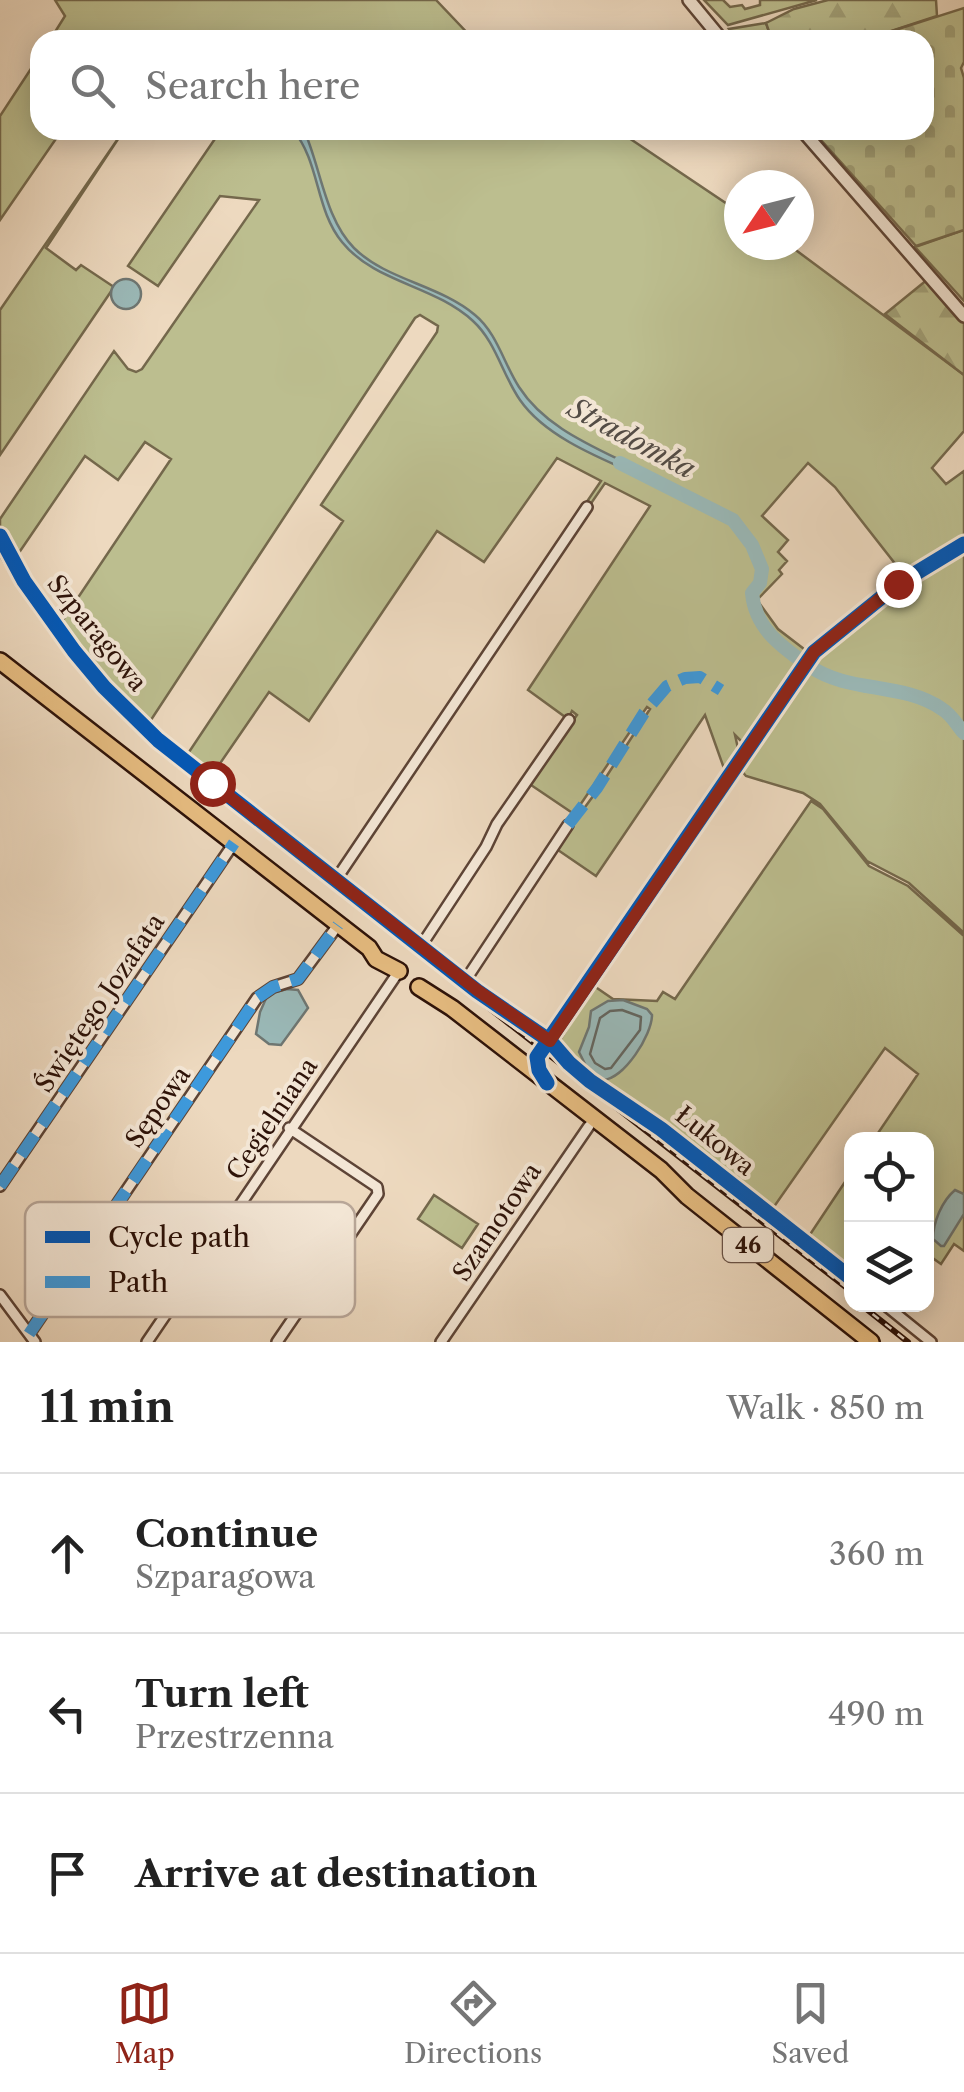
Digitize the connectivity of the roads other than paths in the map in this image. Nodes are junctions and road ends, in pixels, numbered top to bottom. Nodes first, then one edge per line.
1 (688, 0) edge
2 (714, 30) edge
3 (811, 140) edge
4 (964, 316) edge
5 (586, 507) dead end
6 (0, 536) edge
7 (964, 544) edge
8 (0, 661) edge
9 (569, 720) dead end
10 (568, 825) dead end
11 (234, 843) junction
12 (335, 880) junction
13 (338, 925) junction
14 (421, 946) junction
15 (398, 970) junction
16 (465, 981) junction
17 (419, 988) junction
18 (550, 1041) junction
19 (512, 1055) junction
20 (538, 1058) junction
21 (547, 1083) junction
22 (589, 1126) junction
23 (289, 1128) junction
24 (0, 1186) edge
25 (686, 1196) junction
26 (122, 1202) edge
27 (240, 1202) edge
28 (355, 1228) edge
29 (844, 1273) edge
30 (0, 1296) edge
31 (894, 1312) edge
32 (46, 1317) edge
33 (164, 1317) edge
34 (294, 1317) edge
35 (32, 1338) edge
36 (147, 1342) edge
37 (277, 1342) edge
38 (441, 1342) edge
39 (871, 1342) edge
40 (932, 1342) edge

1 - 2 street
3 - 4 street
5 - 12 street
6 - 12 street, Szparagowa
7 - 18 street
8 - 11 main road, 46
9 - 14 street
10 - 16 street
11 - 13 main road, 46
11 - 24 street, Świętego Jozafata
12 - 14 street, Szparagowa
13 - 15 main road, 46
13 - 26 street, Sępowa
14 - 16 street, Szparagowa
15 - 17 main road, 46
15 - 23 street, Cegielniana
16 - 18 street, Szparagowa
17 - 19 main road, 46
17 - 22 main road, 46
18 - 20 street
18 - 29 street, Łukowa
19 - 20 street
19 - 21 main road, 46
20 - 21 street
21 - 25 main road, 46
22 - 25 main road, 46
22 - 38 street, Szamotowa
23 - 27 street, Cegielniana
23 - 28 street
25 - 39 main road, 46
30 - 35 street
31 - 40 street
32 - 35 street, Sępowa
33 - 36 street, Cegielniana
34 - 37 street

